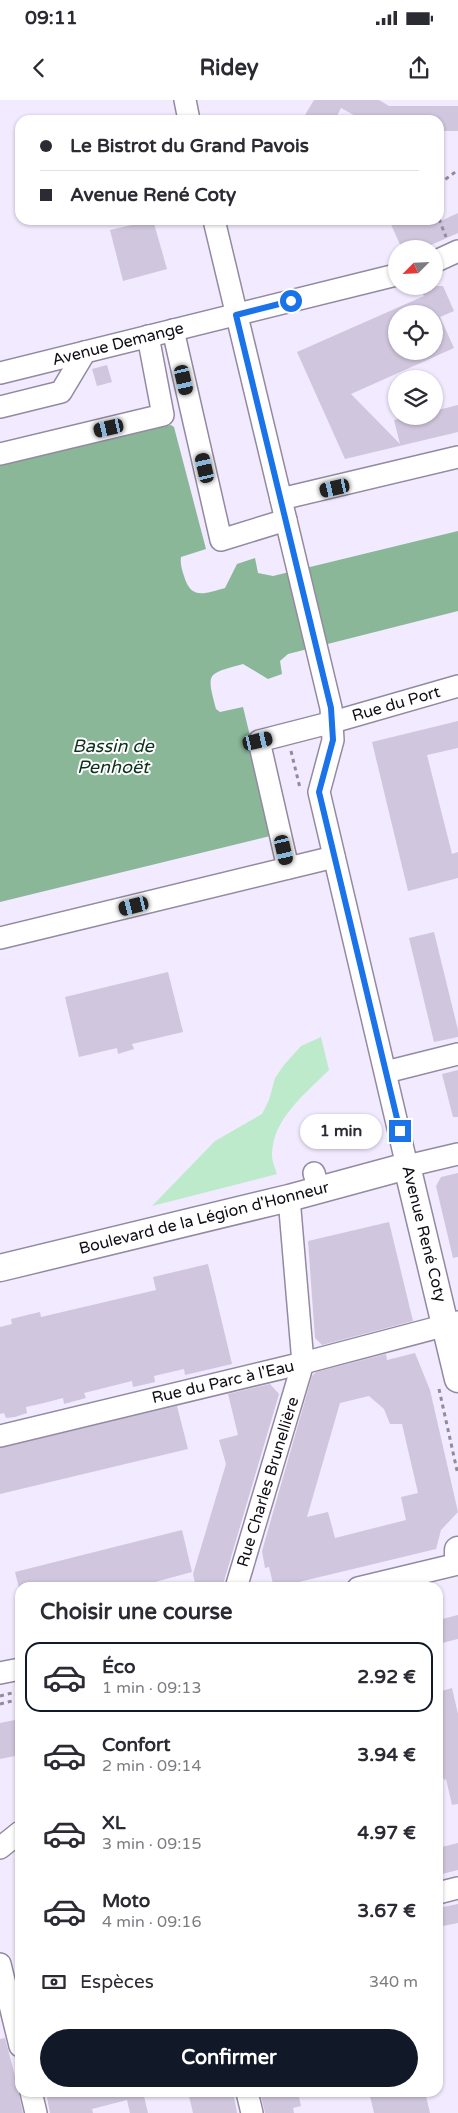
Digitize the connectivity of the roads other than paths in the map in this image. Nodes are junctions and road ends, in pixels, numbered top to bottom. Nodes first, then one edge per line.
1 (184, 100) edge
2 (188, 115) edge
3 (215, 225) edge
4 (458, 251) edge
5 (443, 258) edge
6 (388, 277) edge
7 (236, 315) junction
8 (173, 330) junction
9 (148, 336) junction
10 (85, 352) junction
11 (0, 372) edge
12 (0, 407) edge
13 (0, 454) edge
14 (458, 457) edge
15 (281, 499) junction
16 (286, 520) junction
17 (458, 686) edge
18 (333, 722) junction
19 (334, 857) junction
20 (288, 868) junction
21 (0, 938) edge
22 (458, 1054) edge
23 (386, 1072) junction
24 (458, 1154) edge
25 (407, 1166) junction
26 (289, 1198) junction
27 (0, 1268) edge
28 (452, 1323) edge
29 (304, 1363) junction
30 (458, 1379) edge
31 (0, 1436) edge
32 (458, 1550) edge
33 (458, 1554) edge
34 (458, 1564) edge
35 (238, 1582) edge
36 (383, 1582) edge
37 (15, 1670) edge
38 (0, 1674) edge
39 (15, 1836) edge
40 (0, 1848) edge
41 (458, 1888) edge
42 (443, 1892) edge
43 (0, 1964) edge
44 (9, 1992) edge
45 (15, 2021) edge
46 (32, 2097) edge
47 (248, 2097) edge
48 (36, 2113) edge
49 (252, 2113) edge

1 - 2 street
3 - 7 street, Avenue René Coty
4 - 5 street
6 - 7 street, Avenue Demange
7 - 8 street, Avenue Demange
7 - 15 street, Avenue René Coty
8 - 9 street, Avenue Demange
8 - 16 street
9 - 10 street, Avenue Demange
9 - 13 street
10 - 11 street, Avenue Demange
10 - 12 street
14 - 15 street
15 - 16 street, Avenue René Coty
16 - 18 street, Avenue René Coty
17 - 18 street, Rue du Port
18 - 19 street, Avenue René Coty
18 - 20 street, Rue du Port
19 - 20 street
19 - 23 street, Avenue René Coty
20 - 21 street
22 - 23 street
23 - 25 street, Avenue René Coty
24 - 25 street
25 - 26 main road, Boulevard de la Légion d'Honneur
25 - 28 main road, Avenue René Coty
26 - 27 main road, Boulevard de la Légion d'Honneur
26 - 29 street, Rue Charles Brunellière
28 - 29 street, Rue du Parc à l'Eau
28 - 30 main road, Avenue René Coty
29 - 31 street, Rue du Parc à l'Eau
29 - 35 street, Rue Charles Brunellière
32 - 33 main road
34 - 36 street
37 - 38 street
39 - 40 street
41 - 42 street
43 - 44 street
44 - 45 street
46 - 48 street
47 - 49 street

